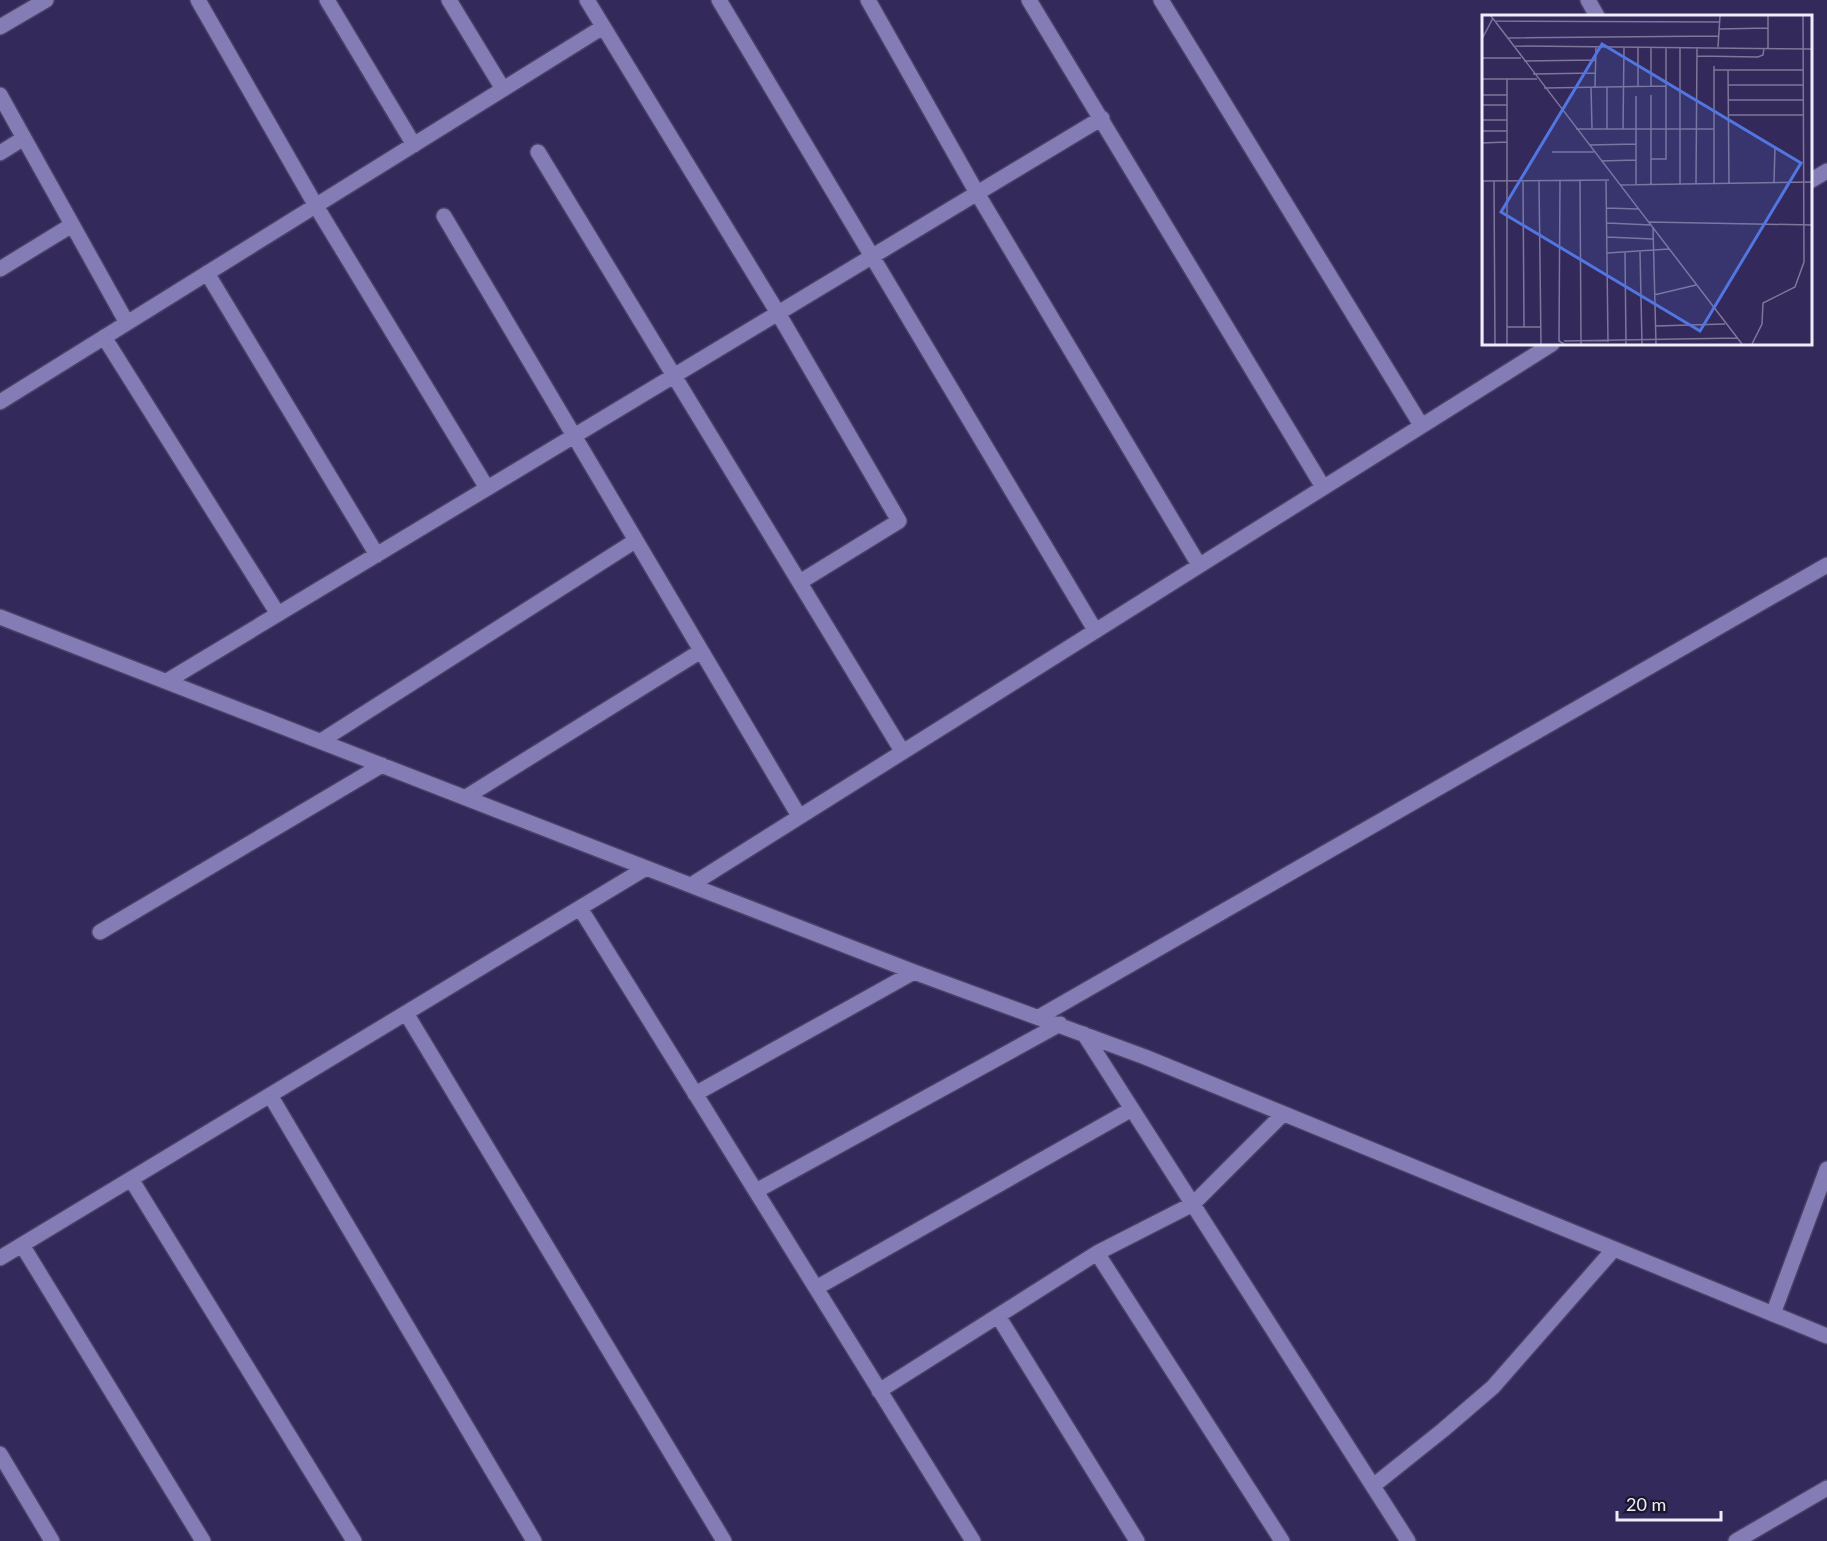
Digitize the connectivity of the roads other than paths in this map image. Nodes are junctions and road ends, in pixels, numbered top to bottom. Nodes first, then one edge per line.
1 (46, 0) edge
2 (198, 0) edge
3 (327, 0) edge
4 (449, 0) edge
5 (587, 0) edge
6 (719, 0) edge
7 (868, 0) edge
8 (1029, 0) edge
9 (1161, 0) edge
10 (1588, 0) edge
11 (1596, 15) edge
12 (0, 27) edge
13 (603, 27) junction
14 (503, 89) junction
15 (0, 95) edge
16 (1102, 118) junction
17 (24, 138) junction
18 (414, 145) junction
19 (538, 152) dead end
20 (0, 153) edge
21 (1827, 171) edge
22 (1812, 180) edge
23 (977, 193) junction
24 (316, 206) junction
25 (444, 216) dead end
26 (72, 225) junction
27 (873, 256) junction
28 (0, 269) edge
29 (207, 273) junction
30 (778, 313) junction
31 (127, 323) junction
32 (104, 337) junction
33 (1550, 345) edge
34 (674, 376) junction
35 (0, 402) edge
36 (1421, 425) junction
37 (573, 437) junction
38 (1323, 487) junction
39 (487, 488) junction
40 (635, 541) junction
41 (377, 555) junction
42 (1199, 565) junction
43 (1827, 565) edge
44 (800, 582) junction
45 (278, 614) junction
46 (0, 616) edge
47 (1095, 630) junction
48 (700, 651) junction
49 (167, 681) junction
50 (321, 741) junction
51 (902, 752) junction
52 (382, 765) junction
53 (466, 797) junction
54 (799, 816) junction
55 (646, 868) junction
56 (691, 885) junction
57 (580, 908) junction
58 (100, 932) dead end
59 (914, 972) junction
60 (406, 1012) junction
61 (1039, 1017) junction
62 (1060, 1024) junction
63 (1084, 1034) junction
64 (695, 1094) junction
65 (270, 1095) junction
66 (1132, 1109) junction
67 (1283, 1114) junction
68 (1827, 1169) edge
69 (131, 1179) junction
70 (756, 1191) junction
71 (1193, 1204) junction
72 (22, 1245) junction
73 (1614, 1249) junction
74 (1097, 1253) junction
75 (0, 1258) edge
76 (816, 1288) junction
77 (1773, 1314) junction
78 (998, 1316) junction
79 (1827, 1336) edge
80 (879, 1391) junction
81 (0, 1454) edge
82 (1373, 1486) junction
83 (1827, 1488) edge
84 (52, 1541) edge
85 (203, 1541) edge
86 (354, 1541) edge
87 (534, 1541) edge
88 (724, 1541) edge
89 (973, 1541) edge
90 (1137, 1541) edge
91 (1282, 1541) edge
92 (1408, 1541) edge
93 (1736, 1541) edge

1 - 12 street
2 - 24 street
3 - 18 street
4 - 14 street
5 - 13 street
6 - 27 street
7 - 23 street
8 - 16 street
9 - 36 street
10 - 11 street
13 - 14 street
13 - 30 street
14 - 18 street
15 - 17 street
16 - 23 street
16 - 38 street
17 - 20 street
17 - 26 street
18 - 24 street
19 - 34 street
21 - 22 street
23 - 27 street
23 - 42 street
24 - 29 street
24 - 39 street
25 - 37 street
26 - 28 street
26 - 31 street
27 - 30 street
27 - 47 street
29 - 31 street
29 - 41 street
30 - 34 street
30 - 44 street
31 - 32 street
32 - 35 street
32 - 45 street
33 - 36 street
34 - 37 street
34 - 44 street
36 - 38 street
37 - 39 street
37 - 40 street
38 - 42 street
39 - 41 street
40 - 48 street
40 - 50 street
41 - 45 street
42 - 47 street
43 - 61 street
44 - 51 street
45 - 49 street
46 - 49 street
47 - 51 street
48 - 53 street
48 - 54 street
49 - 50 street
50 - 52 street
51 - 54 street
52 - 53 street
52 - 58 street
53 - 55 street
54 - 56 street
55 - 56 street
55 - 57 street
56 - 59 street
57 - 60 street
57 - 64 street
59 - 61 street
59 - 64 street
60 - 65 street
60 - 88 street
61 - 62 street
62 - 63 street
62 - 70 street
63 - 66 street
63 - 67 street
64 - 70 street
65 - 69 street
65 - 87 street
66 - 71 street
66 - 76 street
67 - 71 street
67 - 73 street
68 - 77 street
69 - 72 street
69 - 86 street
70 - 76 street
71 - 74 street
71 - 82 street
72 - 75 street
72 - 85 street
73 - 77 street
73 - 82 street
74 - 78 street
74 - 91 street
76 - 80 street
77 - 79 street
78 - 80 street
78 - 90 street
80 - 89 street
81 - 84 street
82 - 92 street
83 - 93 street

